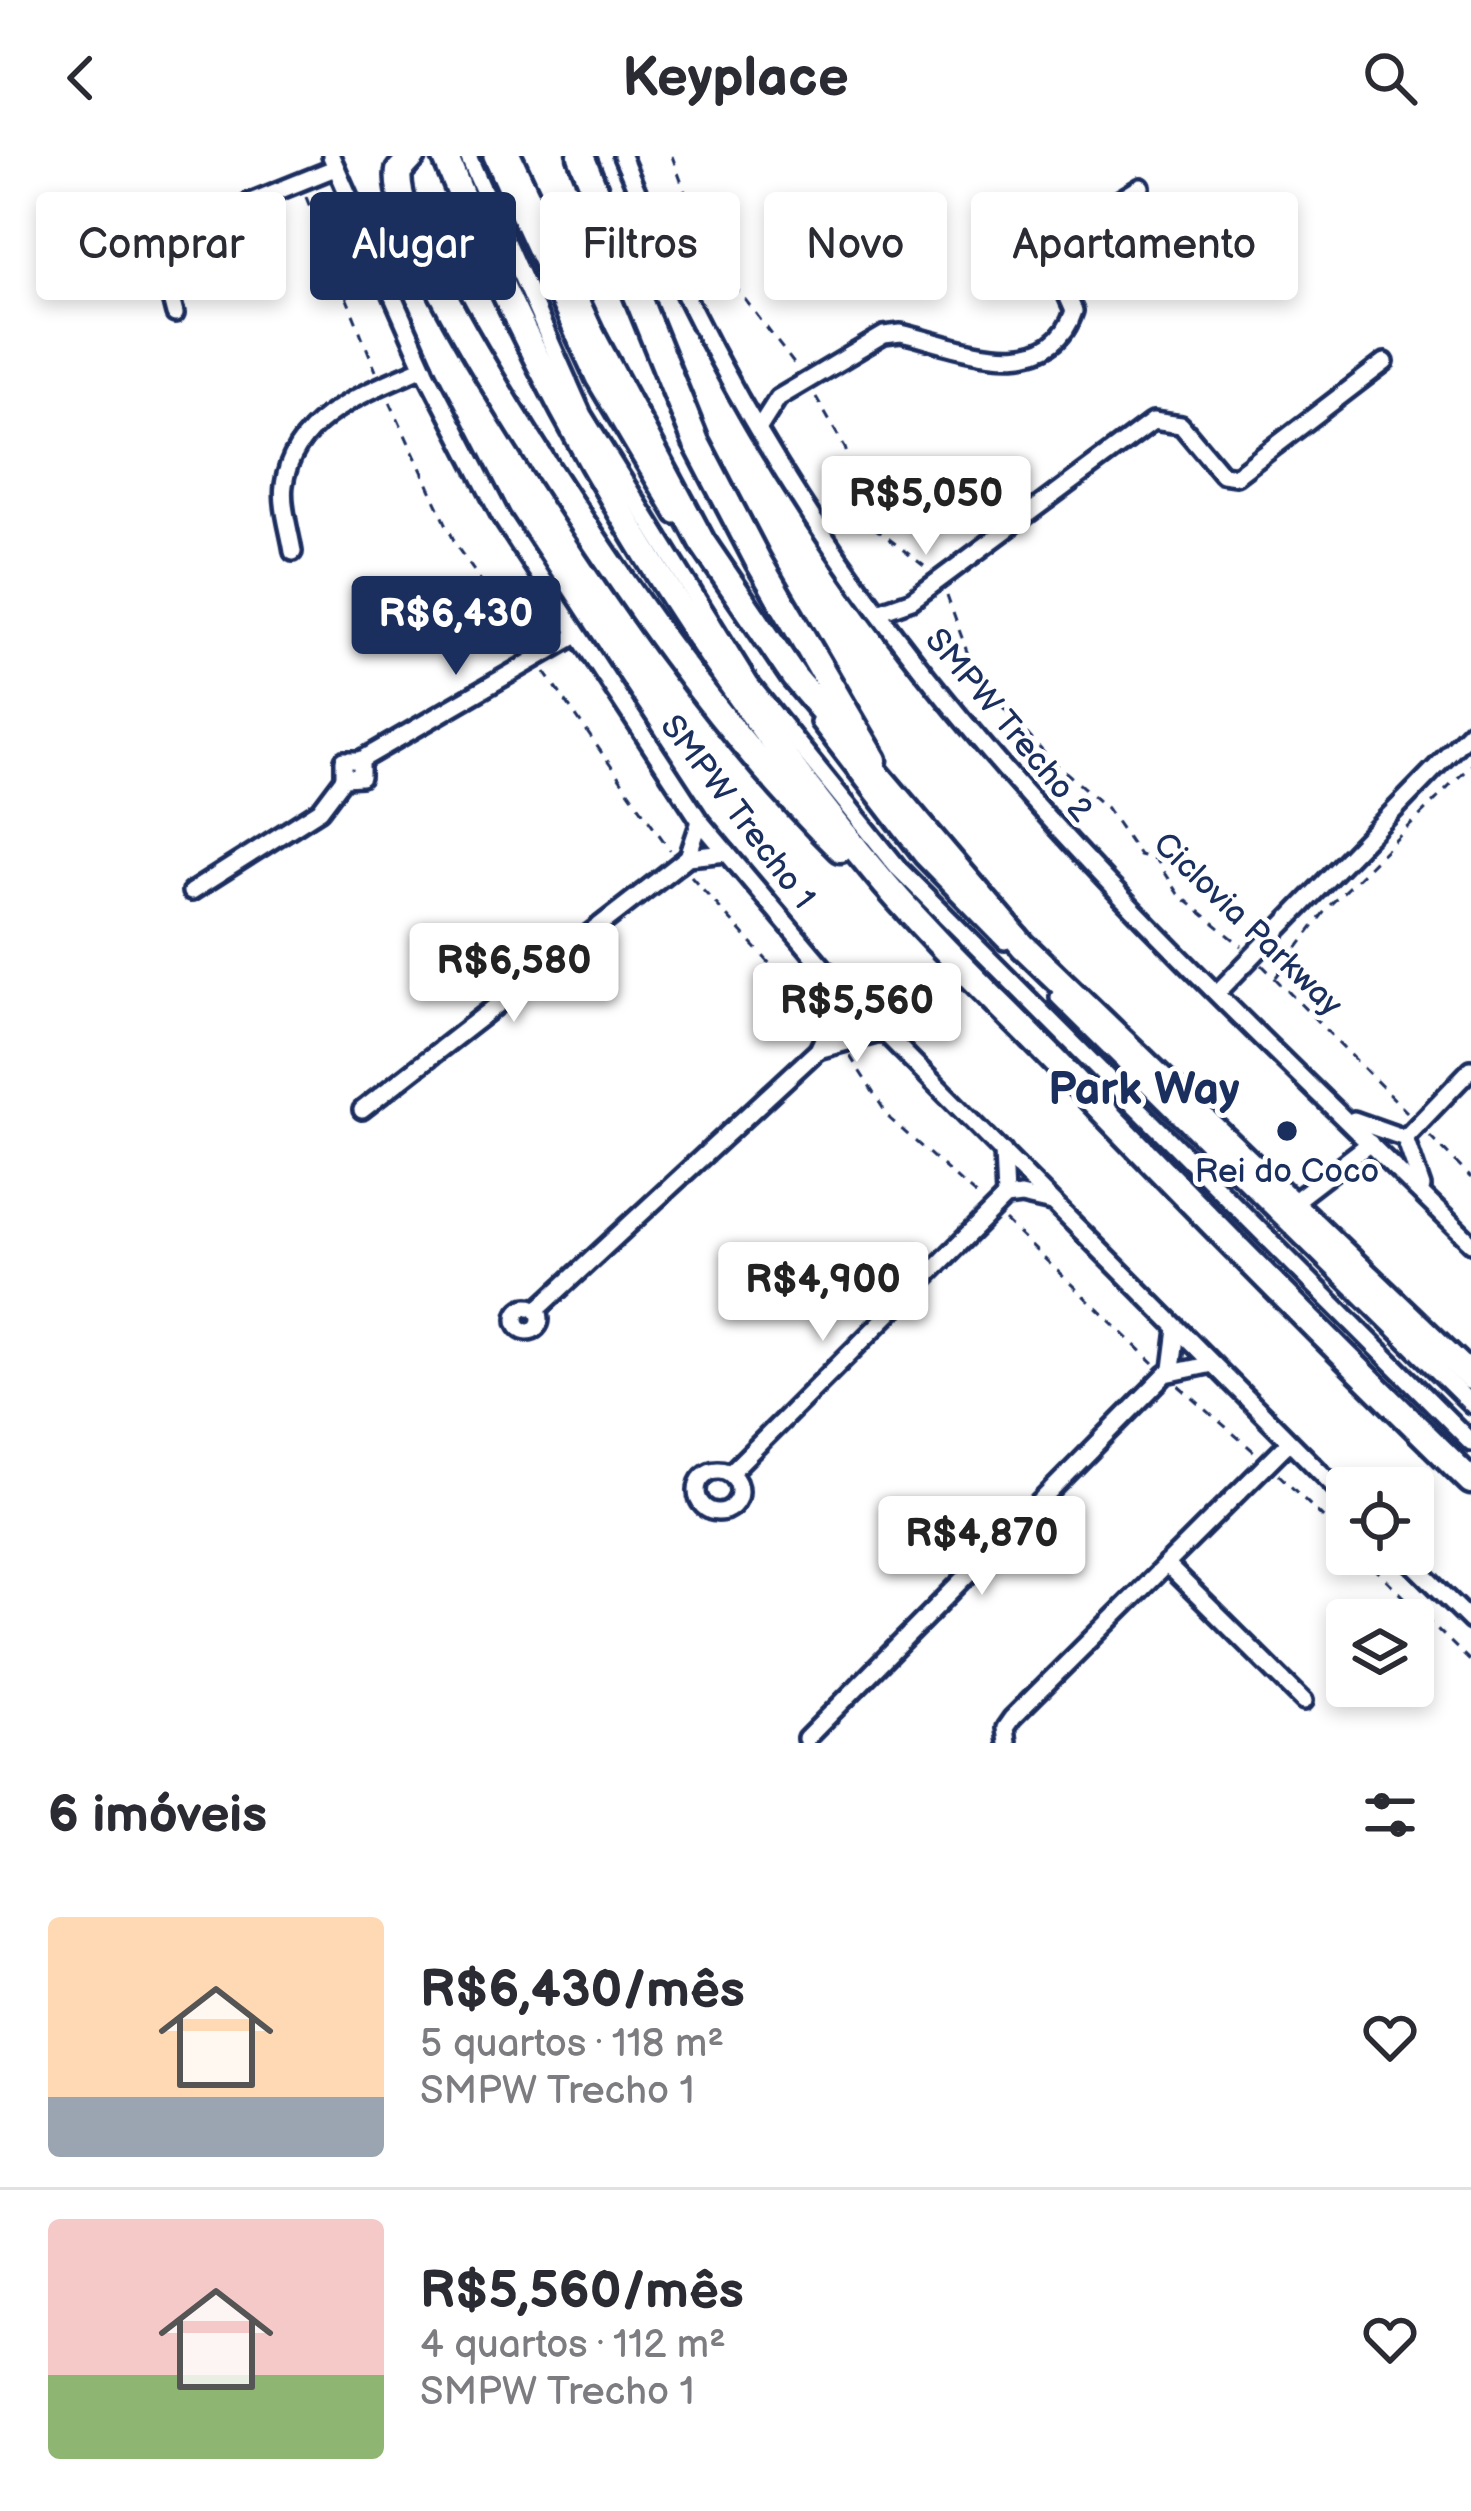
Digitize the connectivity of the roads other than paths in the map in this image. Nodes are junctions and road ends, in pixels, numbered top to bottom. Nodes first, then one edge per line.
1 (412, 156) edge
2 (445, 156) edge
3 (468, 156) edge
4 (492, 156) edge
5 (508, 156) edge
6 (581, 156) edge
7 (622, 156) edge
8 (333, 162) edge
9 (1141, 187) dead end
10 (175, 314) dead end
11 (1385, 362) dead end
12 (424, 368) junction
13 (778, 398) junction
14 (741, 400) junction
15 (759, 428) junction
16 (293, 552) dead end
17 (912, 600) junction
18 (878, 612) junction
19 (896, 634) junction
20 (575, 636) junction
21 (1471, 731) edge
22 (882, 786) junction
23 (700, 821) junction
24 (727, 853) junction
25 (688, 857) junction
26 (888, 887) junction
27 (191, 892) dead end
28 (845, 992) junction
29 (1217, 992) junction
30 (884, 1032) junction
31 (818, 1050) junction
32 (1471, 1069) edge
33 (362, 1110) dead end
34 (1342, 1115) junction
35 (1405, 1138) junction
36 (1370, 1143) junction
37 (1003, 1151) junction
38 (1005, 1198) junction
39 (1292, 1203) junction
40 (1055, 1204) junction
41 (1433, 1205) junction
42 (1471, 1243) edge
43 (537, 1310) dead end
44 (1177, 1329) junction
45 (1213, 1364) junction
46 (1172, 1369) junction
47 (1471, 1377) edge
48 (1471, 1404) edge
49 (1289, 1442) junction
50 (1471, 1442) edge
51 (730, 1473) dead end
52 (1326, 1478) edge
53 (1471, 1481) edge
54 (1166, 1564) junction
55 (1424, 1575) edge
56 (1471, 1621) edge
57 (1304, 1702) dead end
58 (806, 1739) dead end
59 (1006, 1743) edge

1 - 26 highway
2 - 26 highway
3 - 50 street
4 - 48 street
5 - 22 highway
6 - 22 highway
7 - 14 street, SMPW Trecho 2
8 - 10 street
8 - 12 street, SMPW Trecho 1
9 - 13 street
11 - 17 street
12 - 16 street
12 - 20 street, SMPW Trecho 1
13 - 14 street
13 - 15 street
14 - 15 street, SMPW Trecho 2
15 - 18 street, SMPW Trecho 2
17 - 18 street
17 - 19 street
18 - 19 street, SMPW Trecho 2
19 - 29 street, SMPW Trecho 2
20 - 23 street, SMPW Trecho 1
20 - 27 street
21 - 29 street
22 - 39 highway
23 - 24 street, SMPW Trecho 1
23 - 25 street
24 - 25 street
24 - 28 street, SMPW Trecho 1
25 - 33 street
26 - 53 highway
28 - 30 street, SMPW Trecho 1
28 - 31 street
29 - 34 street, SMPW Trecho 2
30 - 31 street
30 - 37 street, SMPW Trecho 1
31 - 43 street
32 - 35 street
34 - 35 street
34 - 36 street, SMPW Trecho 2
35 - 41 street
36 - 39 street
36 - 41 street, SMPW Trecho 2
37 - 38 street
37 - 40 street, SMPW Trecho 1
38 - 40 street
38 - 51 street
39 - 47 highway
40 - 44 street, SMPW Trecho 1
41 - 42 street, SMPW Trecho 2
44 - 45 street, SMPW Trecho 1
44 - 46 street
45 - 46 street
45 - 49 street, SMPW Trecho 1
46 - 58 street
49 - 52 street, SMPW Trecho 1
49 - 54 street
54 - 57 street
54 - 59 street
55 - 56 street

